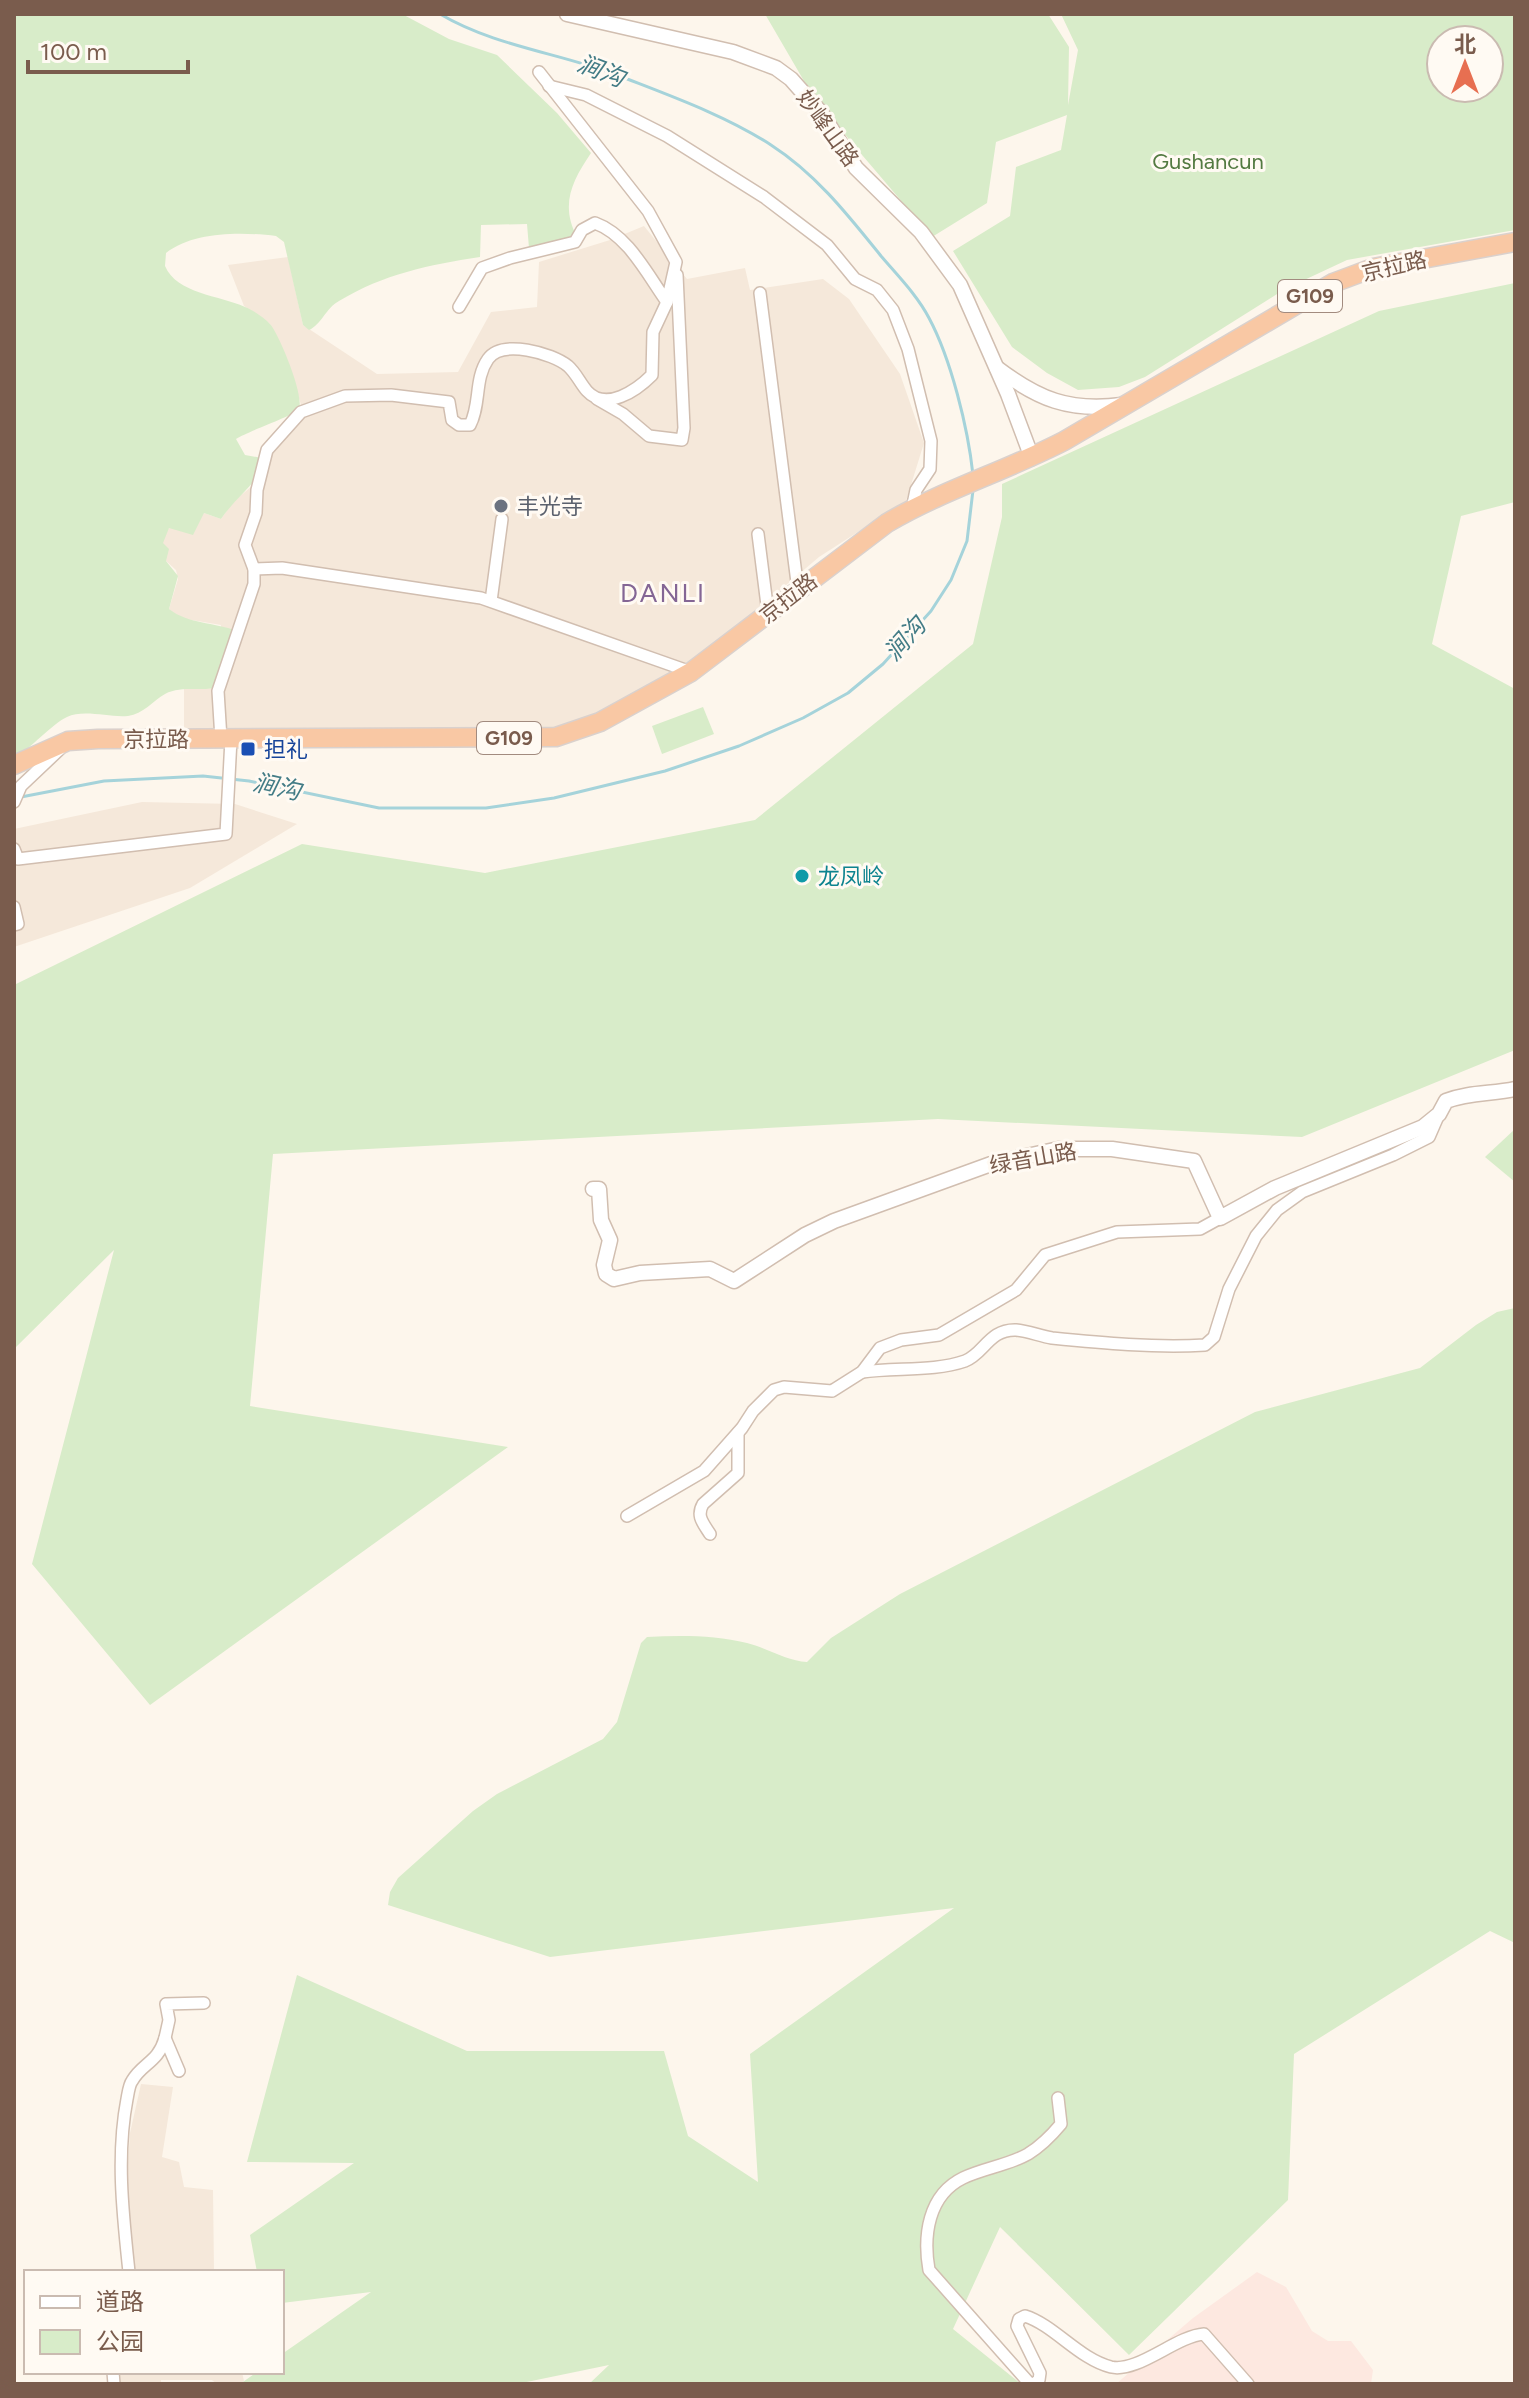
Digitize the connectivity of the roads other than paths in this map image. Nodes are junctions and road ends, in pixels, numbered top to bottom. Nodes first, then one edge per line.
1 (567, 14) edge
2 (539, 72) dead end
3 (549, 86) junction
4 (1515, 242) edge
5 (676, 262) junction
6 (760, 293) dead end
7 (667, 302) junction
8 (459, 307) dead end
9 (996, 368) junction
10 (597, 399) junction
11 (1126, 405) junction
12 (1027, 460) junction
13 (912, 509) junction
14 (502, 519) dead end
15 (758, 534) dead end
16 (254, 569) junction
17 (798, 590) junction
18 (491, 601) junction
19 (768, 613) junction
20 (691, 672) junction
21 (226, 739) junction
22 (68, 741) junction
23 (14, 765) edge
24 (14, 802) edge
25 (15, 853) edge
26 (14, 907) edge
27 (14, 925) edge
28 (1515, 1089) edge
29 (1439, 1114) junction
30 (593, 1189) dead end
31 (1220, 1218) junction
32 (862, 1372) junction
33 (738, 1433) junction
34 (627, 1516) dead end
35 (710, 1534) dead end
36 (204, 2003) dead end
37 (165, 2038) junction
38 (179, 2071) dead end
39 (1058, 2098) dead end
40 (129, 2270) edge
41 (1032, 2384) edge
42 (1248, 2384) edge

1 - 9 street, 妙峰山路
2 - 3 street
3 - 5 street
3 - 13 street
4 - 11 highway, 京拉路 / G109
5 - 7 street
5 - 10 street
6 - 17 street
7 - 8 street
7 - 10 street
9 - 11 street
9 - 12 street, 妙峰山路
10 - 16 street
11 - 12 highway, 京拉路 / G109
12 - 13 highway, 京拉路 / G109
13 - 17 highway, 京拉路 / G109
14 - 18 street
15 - 19 street
16 - 18 street
16 - 21 street
17 - 19 highway, 京拉路 / G109
18 - 20 street
19 - 20 highway, 京拉路 / G109
20 - 21 highway, 京拉路 / G109
21 - 22 highway, 京拉路 / G109
21 - 25 street
22 - 23 highway, 京拉路 / G109
22 - 24 street
26 - 27 street
28 - 29 street
29 - 31 street
29 - 32 street
30 - 31 street, 绿音山路
31 - 32 street
32 - 33 street
33 - 34 street
33 - 35 street
36 - 37 street
37 - 38 street
37 - 40 street
39 - 41 street
41 - 42 street

